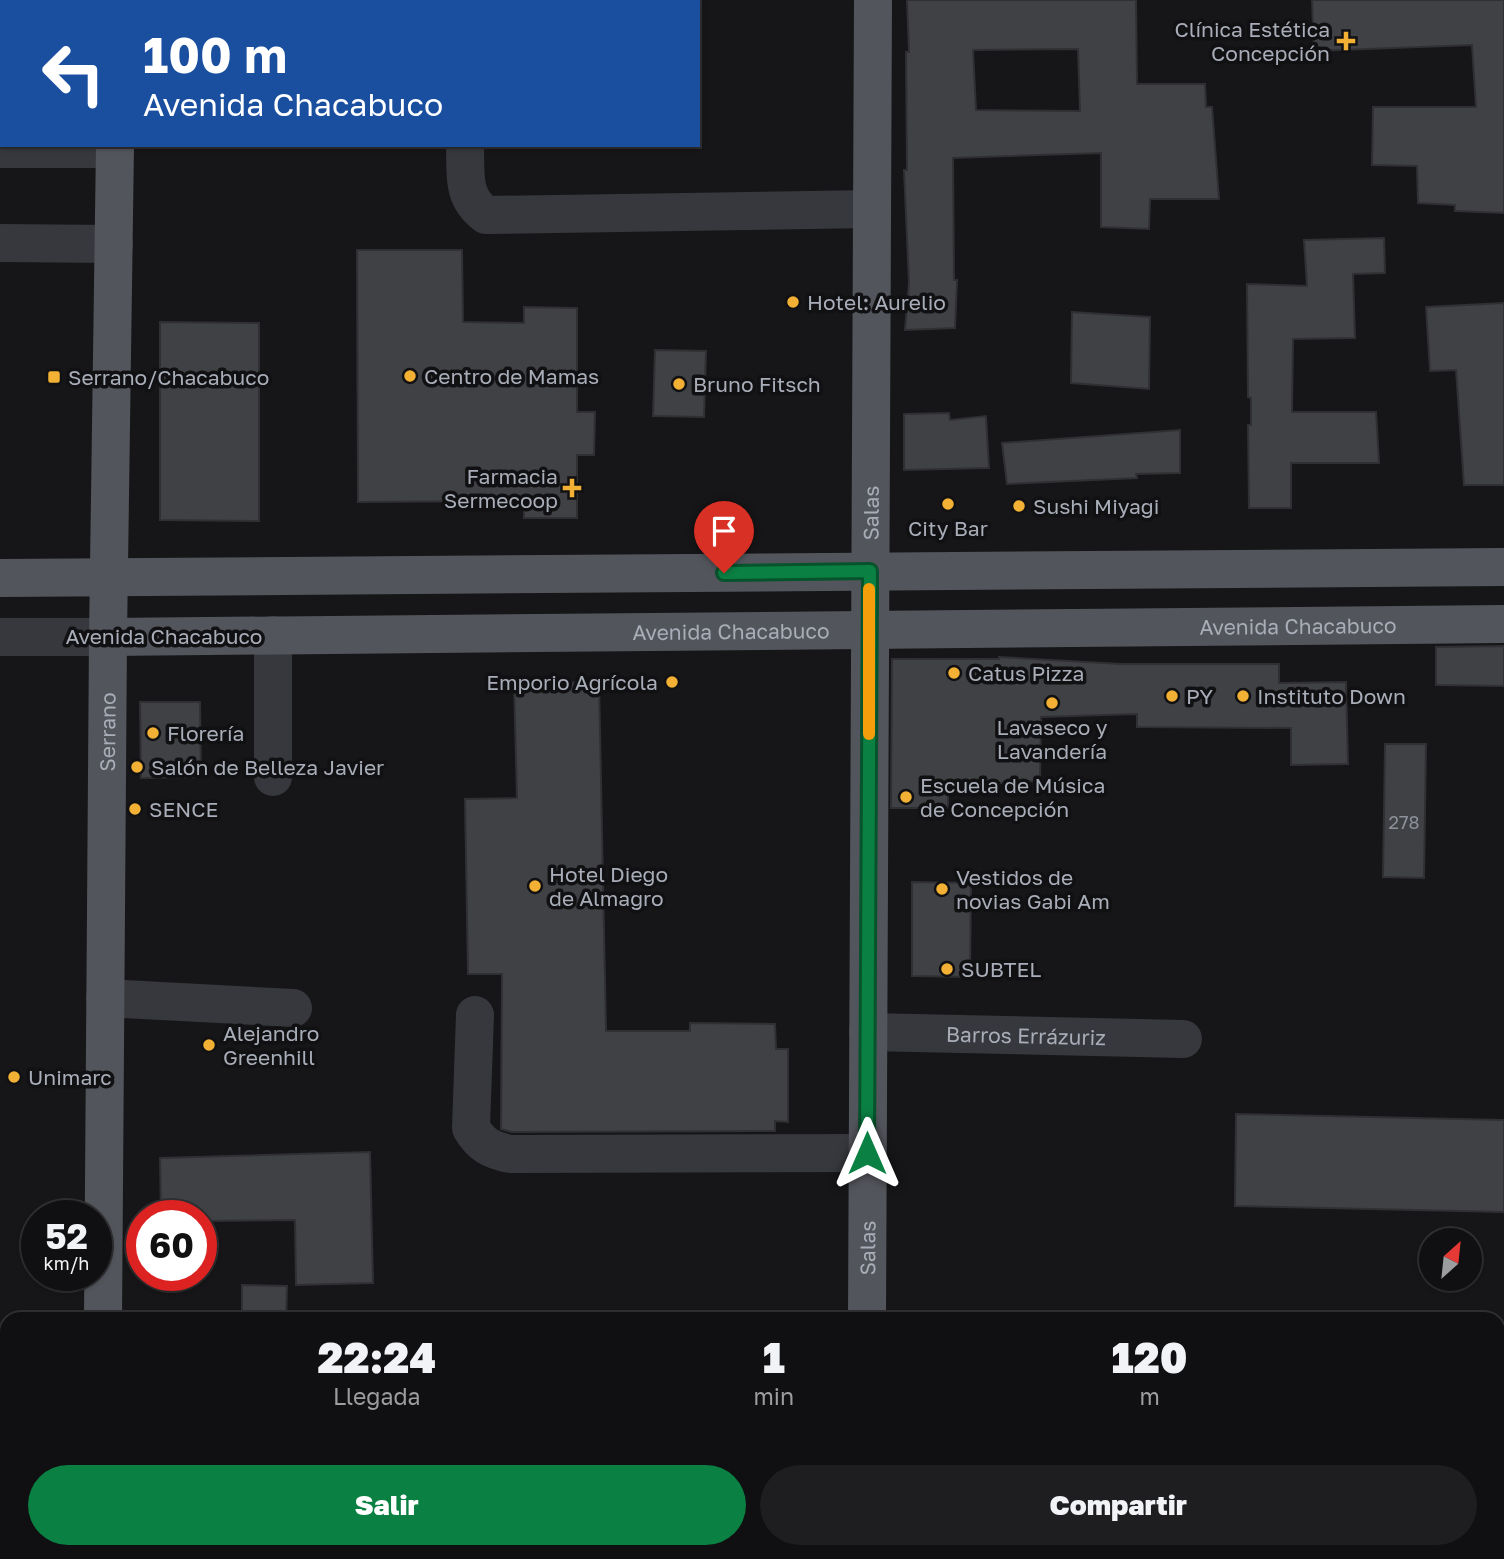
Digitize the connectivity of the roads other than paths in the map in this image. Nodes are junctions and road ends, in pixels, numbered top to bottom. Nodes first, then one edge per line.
1 (873, 0) edge
2 (115, 147) edge
3 (465, 147) edge
4 (0, 149) edge
5 (872, 209) junction
6 (0, 243) edge
7 (114, 244) junction
8 (1504, 567) edge
9 (870, 571) junction
10 (109, 577) junction
11 (0, 578) edge
12 (1504, 624) edge
13 (869, 630) junction
14 (273, 635) junction
15 (108, 636) junction
16 (0, 637) edge
17 (273, 777) dead end
18 (105, 998) junction
19 (293, 1008) dead end
20 (475, 1015) dead end
21 (868, 1032) junction
22 (1183, 1039) dead end
23 (867, 1153) junction
24 (103, 1312) edge
25 (867, 1312) edge

1 - 5 main road, Salas
2 - 4 street
2 - 7 main road, Serrano
3 - 5 street
5 - 9 main road, Salas
6 - 7 street
7 - 10 main road, Serrano
8 - 9 main road
9 - 10 main road
9 - 13 main road, Salas
10 - 11 main road
10 - 15 main road, Serrano
12 - 13 main road, Avenida Chacabuco
13 - 14 main road, Avenida Chacabuco
13 - 21 main road, Salas
14 - 15 main road, Avenida Chacabuco
14 - 17 street
15 - 16 street, Avenida Chacabuco
15 - 18 main road, Serrano
18 - 19 street
18 - 24 main road, Serrano
20 - 23 street
21 - 22 street, Barros Errázuriz
21 - 23 main road, Salas
23 - 25 main road, Salas

